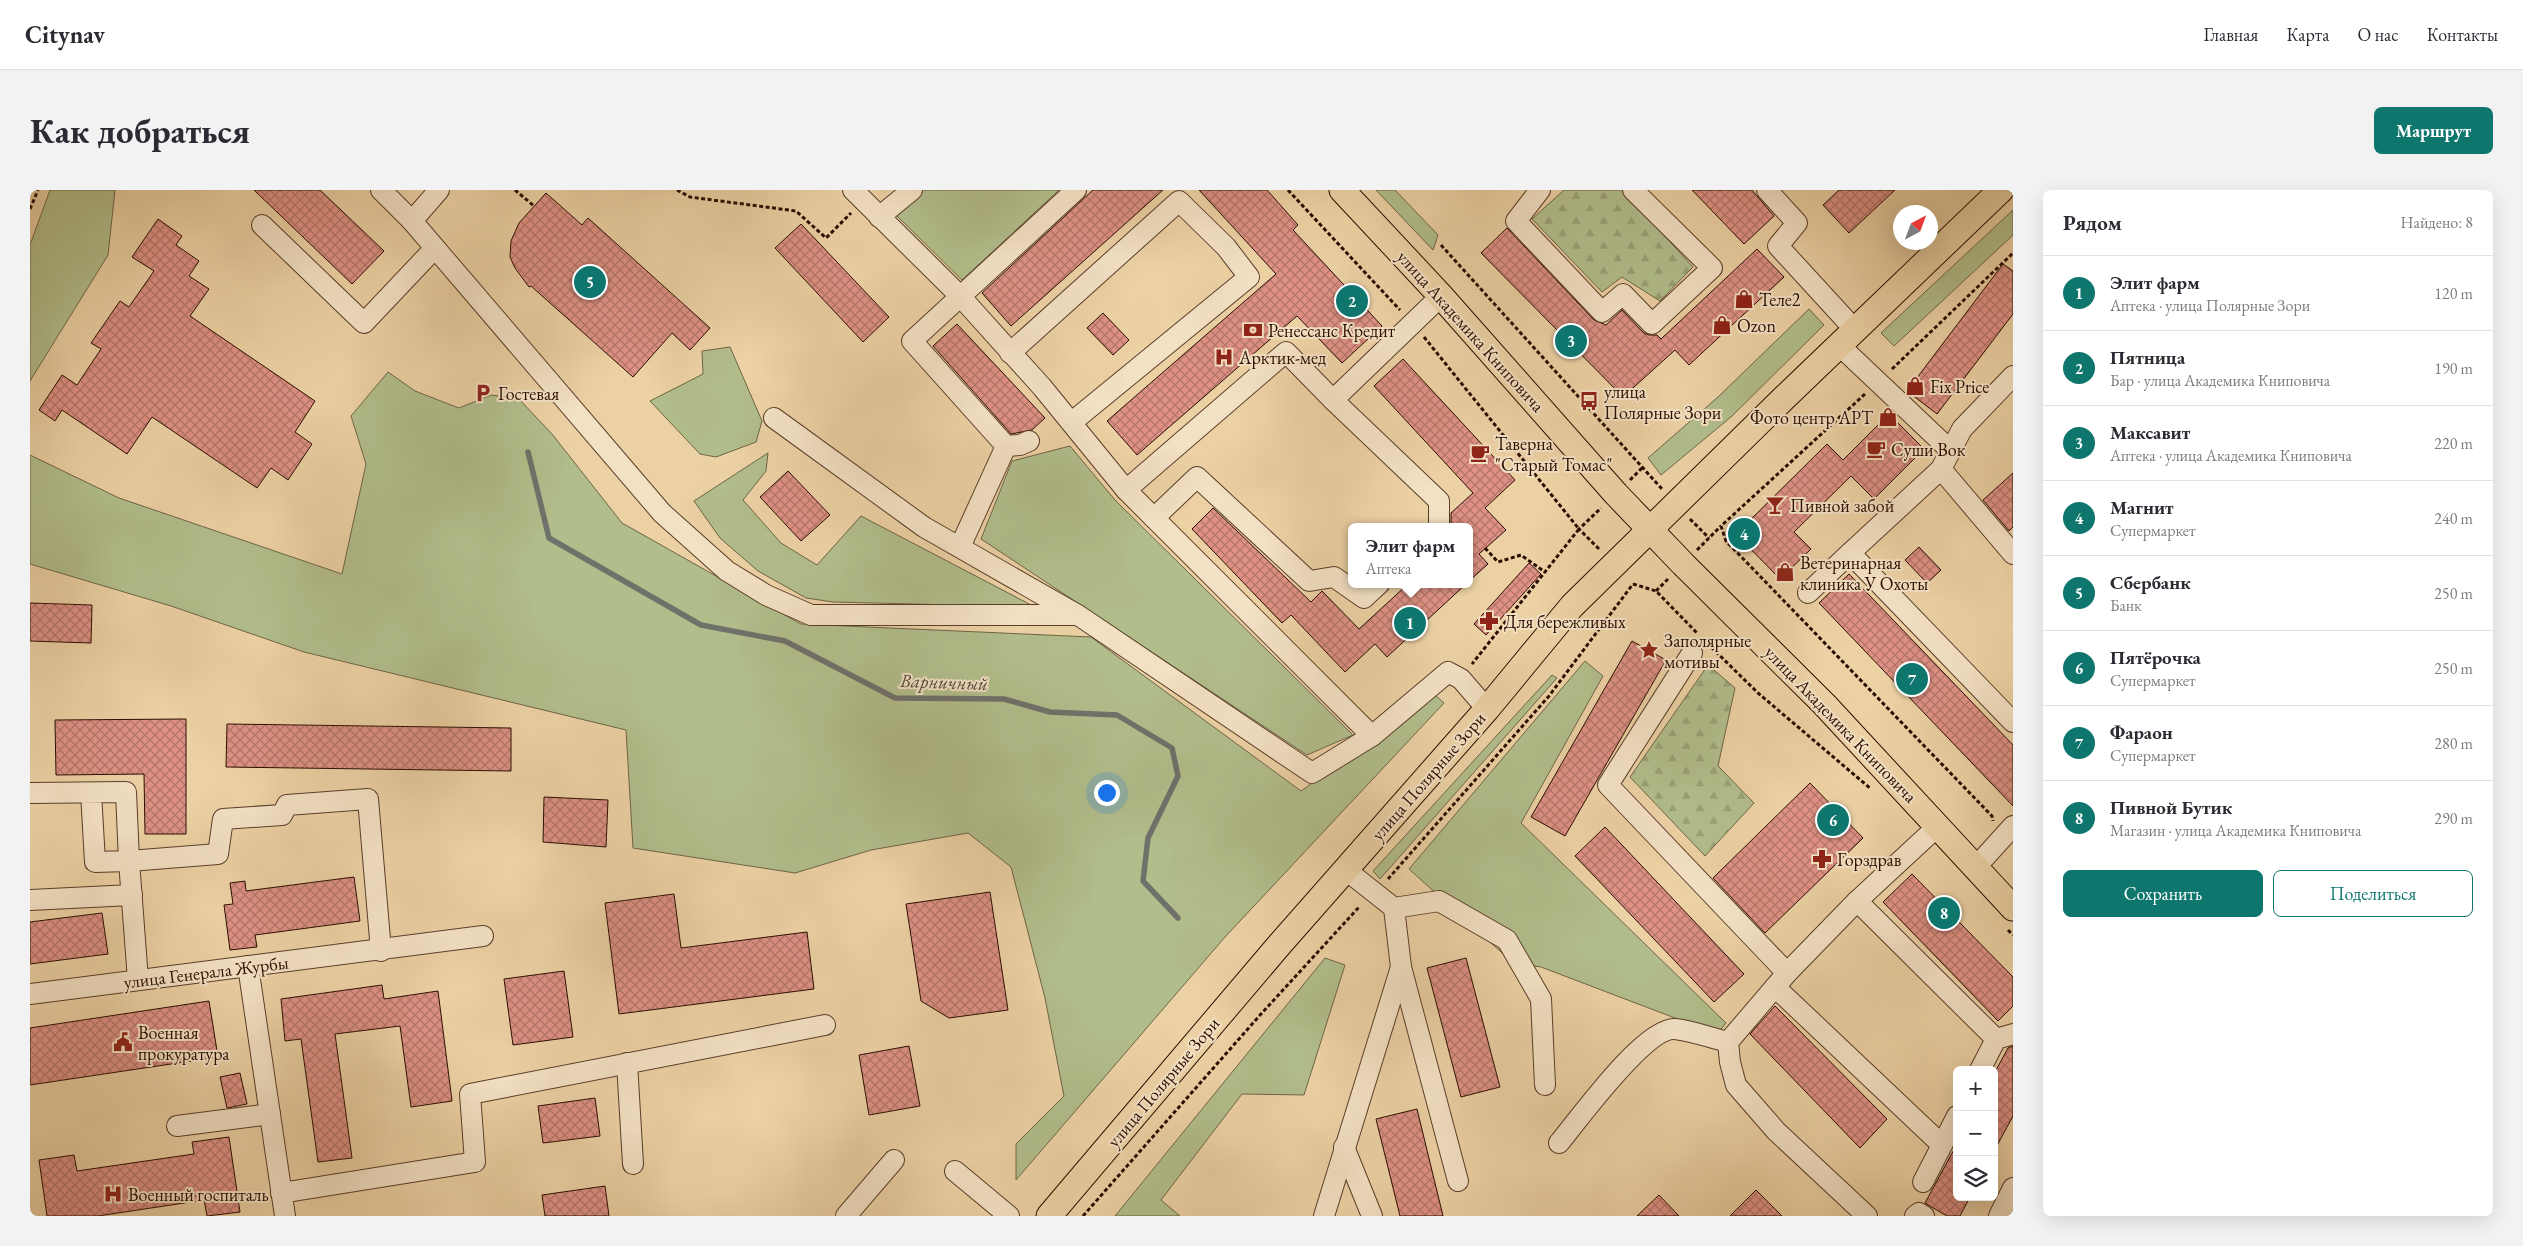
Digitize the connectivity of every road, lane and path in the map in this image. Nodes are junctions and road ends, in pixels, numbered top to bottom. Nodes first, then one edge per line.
1 (38, 190) edge
2 (381, 190) edge
3 (439, 190) edge
4 (516, 190) edge
5 (677, 190) edge
6 (912, 190) edge
7 (1076, 190) edge
8 (1288, 190) edge
9 (1342, 190) edge
10 (1540, 190) edge
11 (1633, 190) edge
12 (1767, 190) edge
13 (2001, 190) edge
14 (858, 196) edge
15 (534, 206) dead end
16 (30, 209) edge
17 (879, 217) junction
18 (412, 221) junction
19 (262, 225) dead end
20 (1441, 245) dead end
21 (436, 248) junction
22 (2013, 253) edge
23 (960, 296) junction
24 (1441, 296) junction
25 (1413, 324) junction
26 (1847, 338) junction
27 (1010, 353) junction
28 (2013, 376) edge
29 (1879, 382) junction
30 (1333, 400) junction
31 (774, 418) dead end
32 (1072, 422) junction
33 (1029, 441) dead end
34 (1006, 446) junction
35 (1951, 451) junction
36 (1642, 468) dead end
37 (1941, 469) junction
38 (1126, 490) junction
39 (1154, 518) junction
40 (1439, 523) edge
41 (1721, 526) junction
42 (1650, 529) junction
43 (1709, 538) dead end
44 (960, 547) junction
45 (1485, 548) dead end
46 (1850, 554) junction
47 (2013, 555) edge
48 (1545, 572) junction
49 (1633, 584) dead end
50 (1348, 587) edge
51 (1350, 588) edge
52 (1375, 588) edge
53 (1808, 593) dead end
54 (1078, 615) junction
55 (1700, 644) junction
56 (1461, 679) junction
57 (1486, 709) junction
58 (2013, 722) edge
59 (1372, 736) junction
60 (1874, 792) dead end
61 (30, 793) edge
62 (91, 793) junction
63 (1938, 826) junction
64 (2013, 826) edge
65 (1996, 844) junction
66 (129, 861) junction
67 (1975, 868) junction
68 (1346, 870) junction
69 (132, 895) junction
70 (30, 900) edge
71 (1857, 901) junction
72 (1394, 908) junction
73 (2013, 908) edge
74 (483, 936) dead end
75 (382, 951) junction
76 (248, 966) junction
77 (1401, 967) junction
78 (138, 980) junction
79 (1781, 980) junction
80 (30, 994) edge
81 (825, 1025) dead end
82 (2004, 1036) edge
83 (1728, 1042) junction
84 (627, 1063) junction
85 (1983, 1066) edge
86 (1545, 1085) dead end
87 (270, 1114) junction
88 (1953, 1124) edge
89 (177, 1126) dead end
90 (1559, 1143) dead end
91 (1942, 1145) junction
92 (1344, 1147) junction
93 (894, 1160) dead end
94 (633, 1164) dead end
95 (955, 1171) dead end
96 (1458, 1181) dead end
97 (1922, 1182) dead end
98 (2013, 1188) edge
99 (281, 1193) junction
100 (285, 1216) edge
101 (846, 1216) edge
102 (1009, 1216) edge
103 (1049, 1216) edge
104 (1324, 1216) edge
105 (1372, 1216) edge
106 (1867, 1216) edge
107 (1915, 1216) edge
108 (1924, 1216) edge
109 (1998, 1216) edge

1 - 16 path
2 - 18 street
3 - 18 street
4 - 15 path
5 - 14 path
6 - 17 street
7 - 23 street
8 - 25 path
9 - 24 main road, улица Академика Книповича
10 - 11 street
12 - 26 street
13 - 26 main road, улица Полярные Зори
14 - 17 street
17 - 23 street
18 - 21 street
19 - 21 street
20 - 36 path
21 - 54 street
22 - 29 path
23 - 27 street
23 - 34 street
24 - 25 street
24 - 42 main road, улица Академика Книповича
25 - 30 street
25 - 48 path
26 - 29 street
26 - 42 main road, улица Полярные Зори
27 - 32 street
27 - 32 street
28 - 35 street
29 - 35 street
29 - 41 path
30 - 38 street
30 - 40 street
31 - 44 street
32 - 38 street
33 - 34 street
34 - 44 street
35 - 37 street
37 - 46 street
37 - 47 street
38 - 39 street
39 - 50 street
39 - 59 street
41 - 43 path
41 - 65 path
42 - 57 main road, улица Полярные Зори
42 - 63 main road, улица Академика Книповича
44 - 54 street
45 - 48 path
46 - 53 street
46 - 58 street
48 - 56 path
49 - 55 path
51 - 52 street
54 - 59 street
55 - 60 path
55 - 79 street
56 - 57 street
56 - 59 street
57 - 68 main road, улица Полярные Зори
61 - 62 street
62 - 66 street
62 - 66 street
63 - 67 main road, улица Академика Книповича
63 - 71 street
64 - 65 street
65 - 67 street
66 - 69 street
66 - 75 street
67 - 73 main road, улица Академика Книповича
68 - 72 street
68 - 103 main road, улица Полярные Зори
69 - 70 street
69 - 78 street
71 - 79 street
71 - 82 street
72 - 77 street
72 - 86 street
74 - 75 street, улица Генерала Журбы
75 - 76 street, улица Генерала Журбы
76 - 78 street, улица Генерала Журбы
76 - 87 street
77 - 92 street
77 - 96 street
78 - 80 street, улица Генерала Журбы
79 - 83 street
79 - 91 street
81 - 84 street
82 - 85 street
83 - 90 street
83 - 106 street
84 - 94 street
84 - 99 street
87 - 89 street
87 - 99 street
88 - 91 street
91 - 97 street
92 - 104 street
92 - 105 street
93 - 101 street
95 - 102 street
98 - 109 street
99 - 100 street
107 - 108 street

